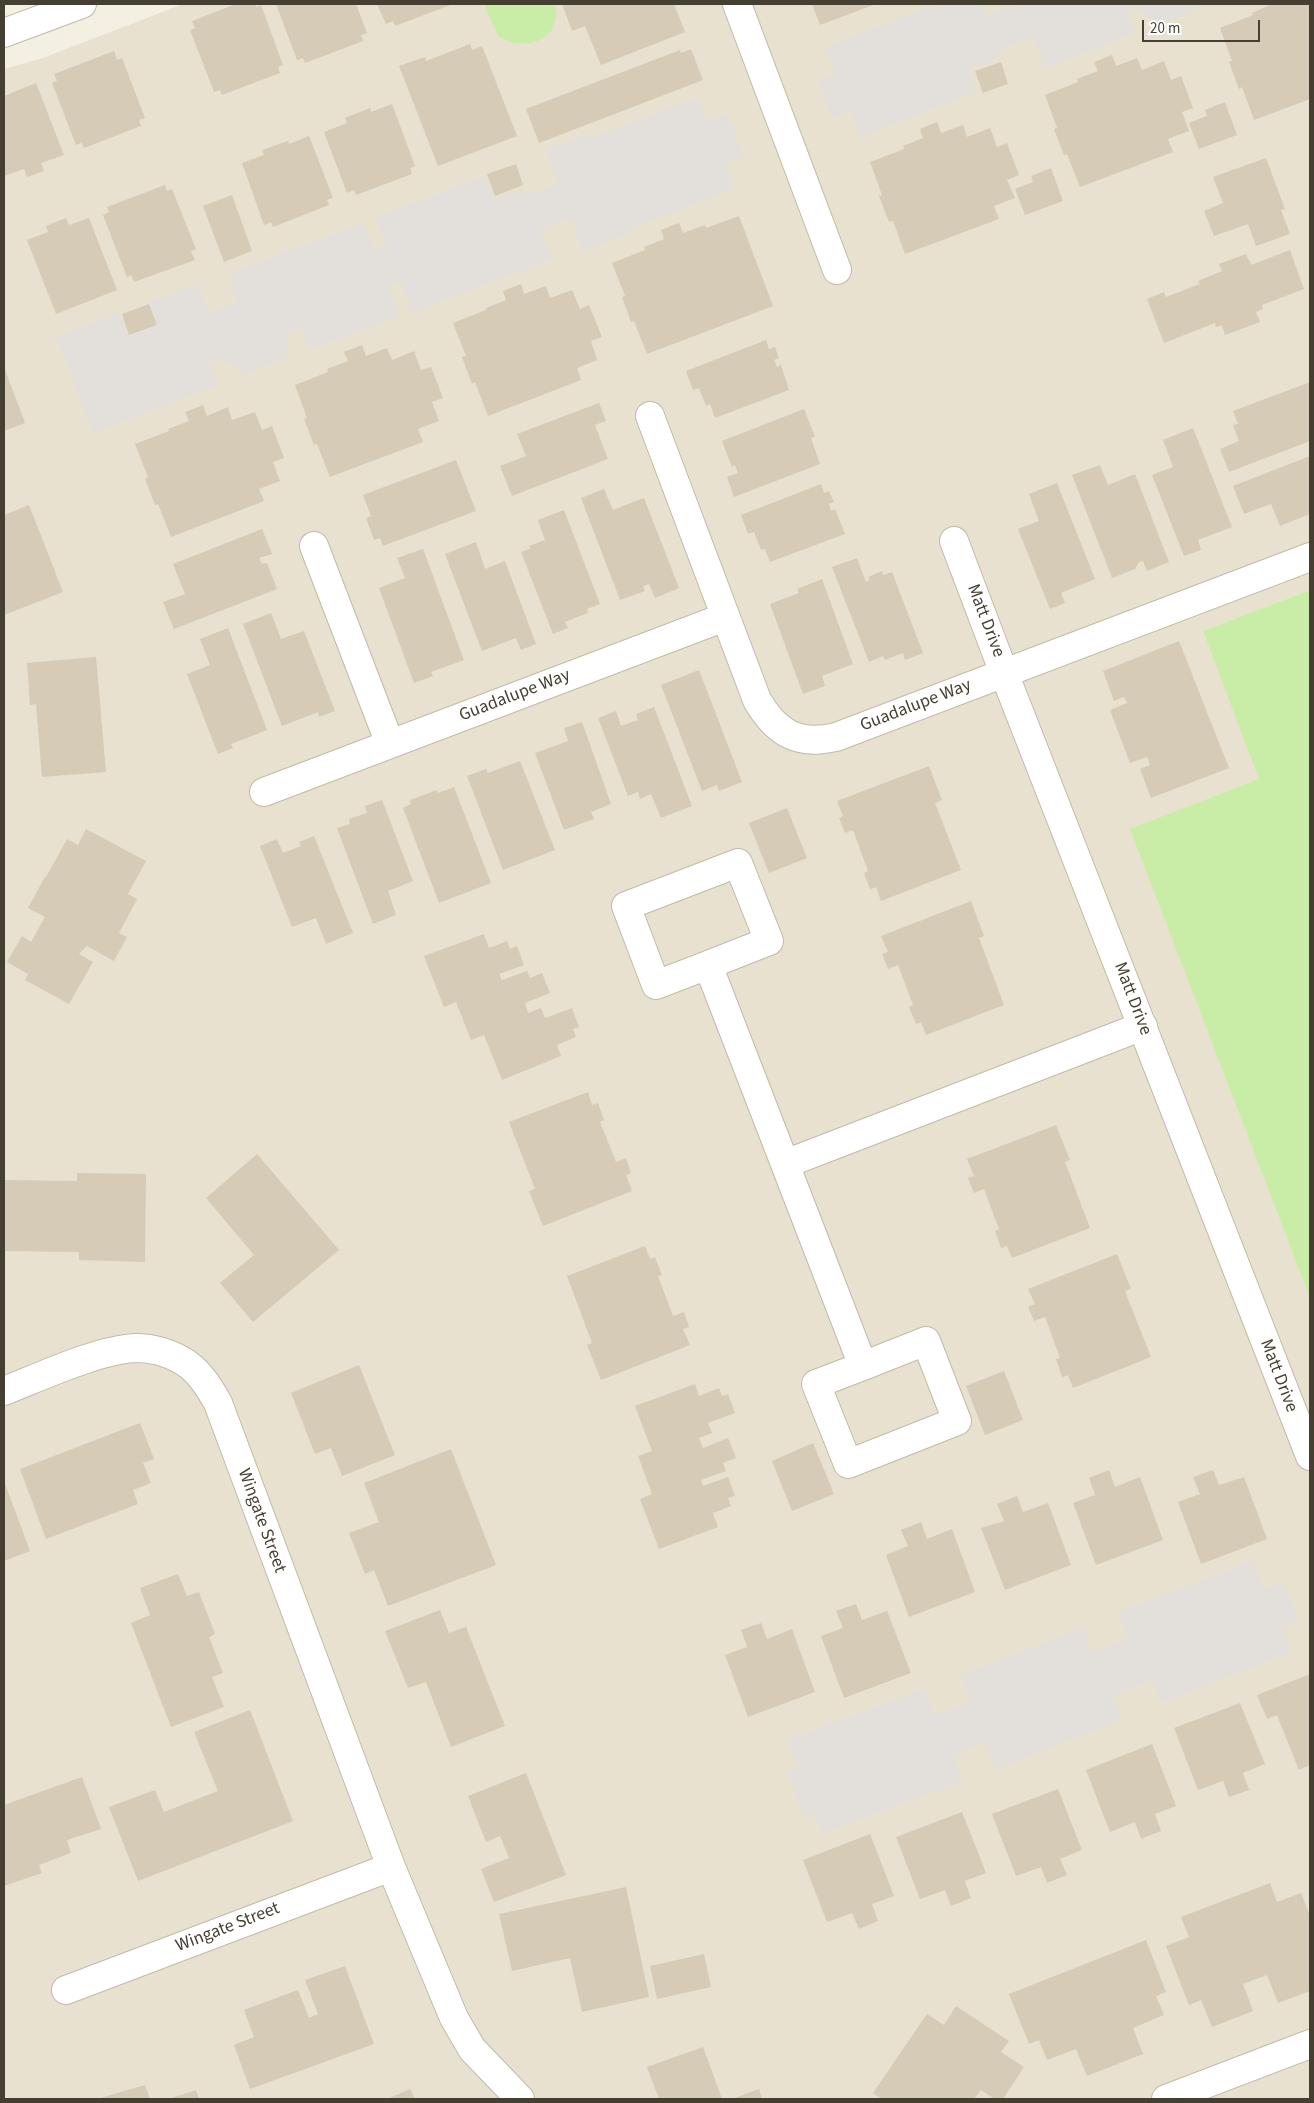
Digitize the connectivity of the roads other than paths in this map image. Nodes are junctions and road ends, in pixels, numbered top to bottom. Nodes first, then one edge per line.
1 (737, 4) edge
2 (76, 5) edge
3 (4, 33) edge
4 (837, 270) dead end
5 (650, 416) dead end
6 (954, 541) dead end
7 (314, 546) dead end
8 (1310, 557) edge
9 (725, 617) junction
10 (1004, 673) junction
11 (390, 744) junction
12 (264, 792) dead end
13 (708, 965) junction
14 (1143, 1026) junction
15 (785, 1164) junction
16 (863, 1366) junction
17 (4, 1391) edge
18 (1310, 1456) edge
19 (391, 1867) junction
20 (66, 1990) dead end
21 (1310, 2044) edge
22 (520, 2099) edge
23 (1166, 2099) edge

1 - 4 street
2 - 3 street
5 - 9 street, Guadalupe Way
6 - 10 street, Matt Drive
7 - 11 street
8 - 10 street, Guadalupe Way
9 - 10 street, Guadalupe Way
9 - 11 street, Guadalupe Way
10 - 14 street, Matt Drive
11 - 12 street, Guadalupe Way
13 - 13 street
13 - 15 street
14 - 15 street
14 - 18 street, Matt Drive
15 - 16 street
16 - 16 street
17 - 19 street, Wingate Street
19 - 20 street, Wingate Street
19 - 22 street, Wingate Street
21 - 23 street

